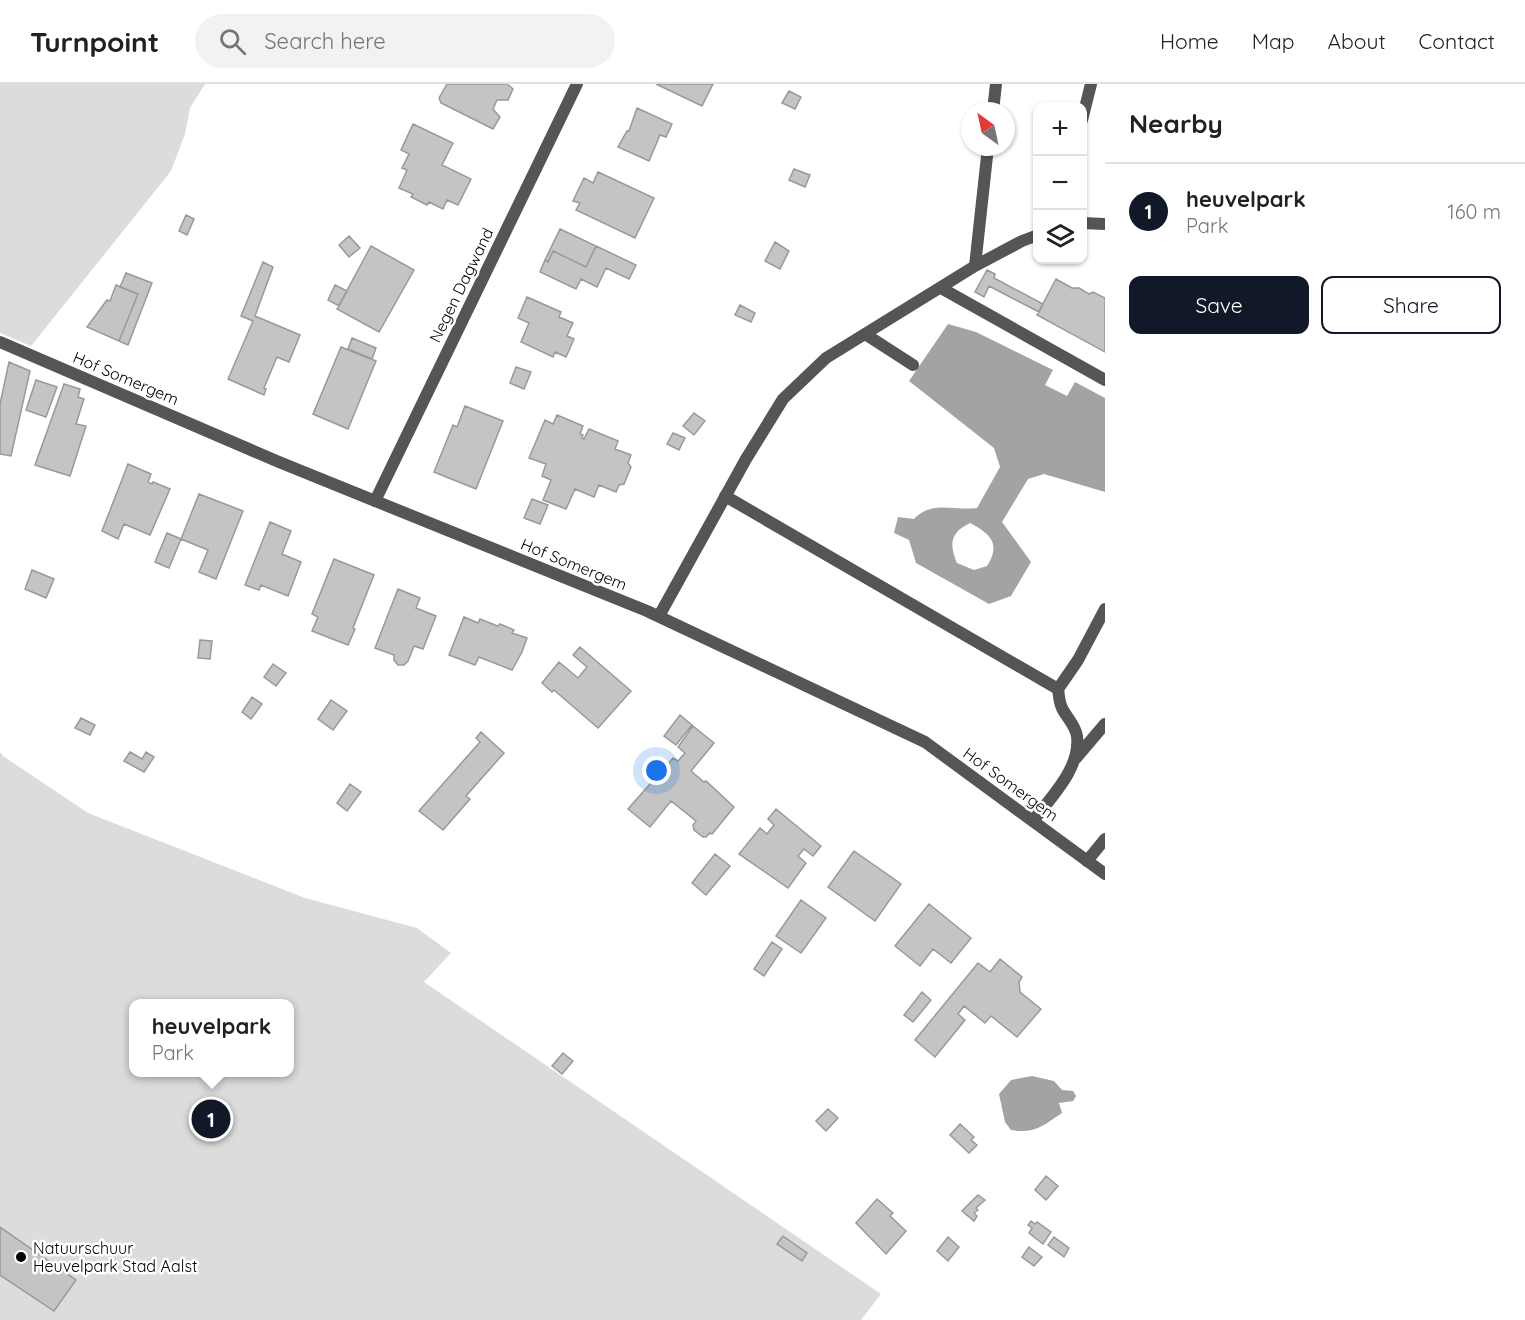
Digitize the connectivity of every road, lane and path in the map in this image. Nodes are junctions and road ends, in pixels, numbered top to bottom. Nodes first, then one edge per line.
1 (577, 84) edge
2 (996, 84) edge
3 (1091, 84) edge
4 (994, 102) edge
5 (1087, 102) edge
6 (987, 156) edge
7 (1087, 223) edge
8 (1105, 224) edge
9 (1033, 237) edge
10 (975, 266) junction
11 (941, 288) junction
12 (865, 333) junction
13 (0, 342) edge
14 (913, 365) dead end
15 (1105, 380) edge
16 (725, 496) junction
17 (375, 501) junction
18 (1105, 609) edge
19 (659, 616) junction
20 (1058, 689) junction
21 (1105, 724) edge
22 (1076, 758) junction
23 (1034, 821) junction
24 (1105, 839) edge
25 (1087, 861) junction
26 (1105, 874) edge

1 - 17 street, Negen Dagwand
2 - 4 street
3 - 5 street
6 - 10 street
7 - 8 street
9 - 10 street
10 - 11 street
11 - 12 street
11 - 15 street
12 - 14 street
12 - 16 street
13 - 17 street, Hof Somergem
16 - 19 street
16 - 20 street
17 - 19 street, Hof Somergem
18 - 20 street
19 - 23 street, Hof Somergem
20 - 22 street
21 - 22 street
22 - 23 street
23 - 25 street, Hof Somergem
24 - 25 street
25 - 26 street, Hof Somergem

